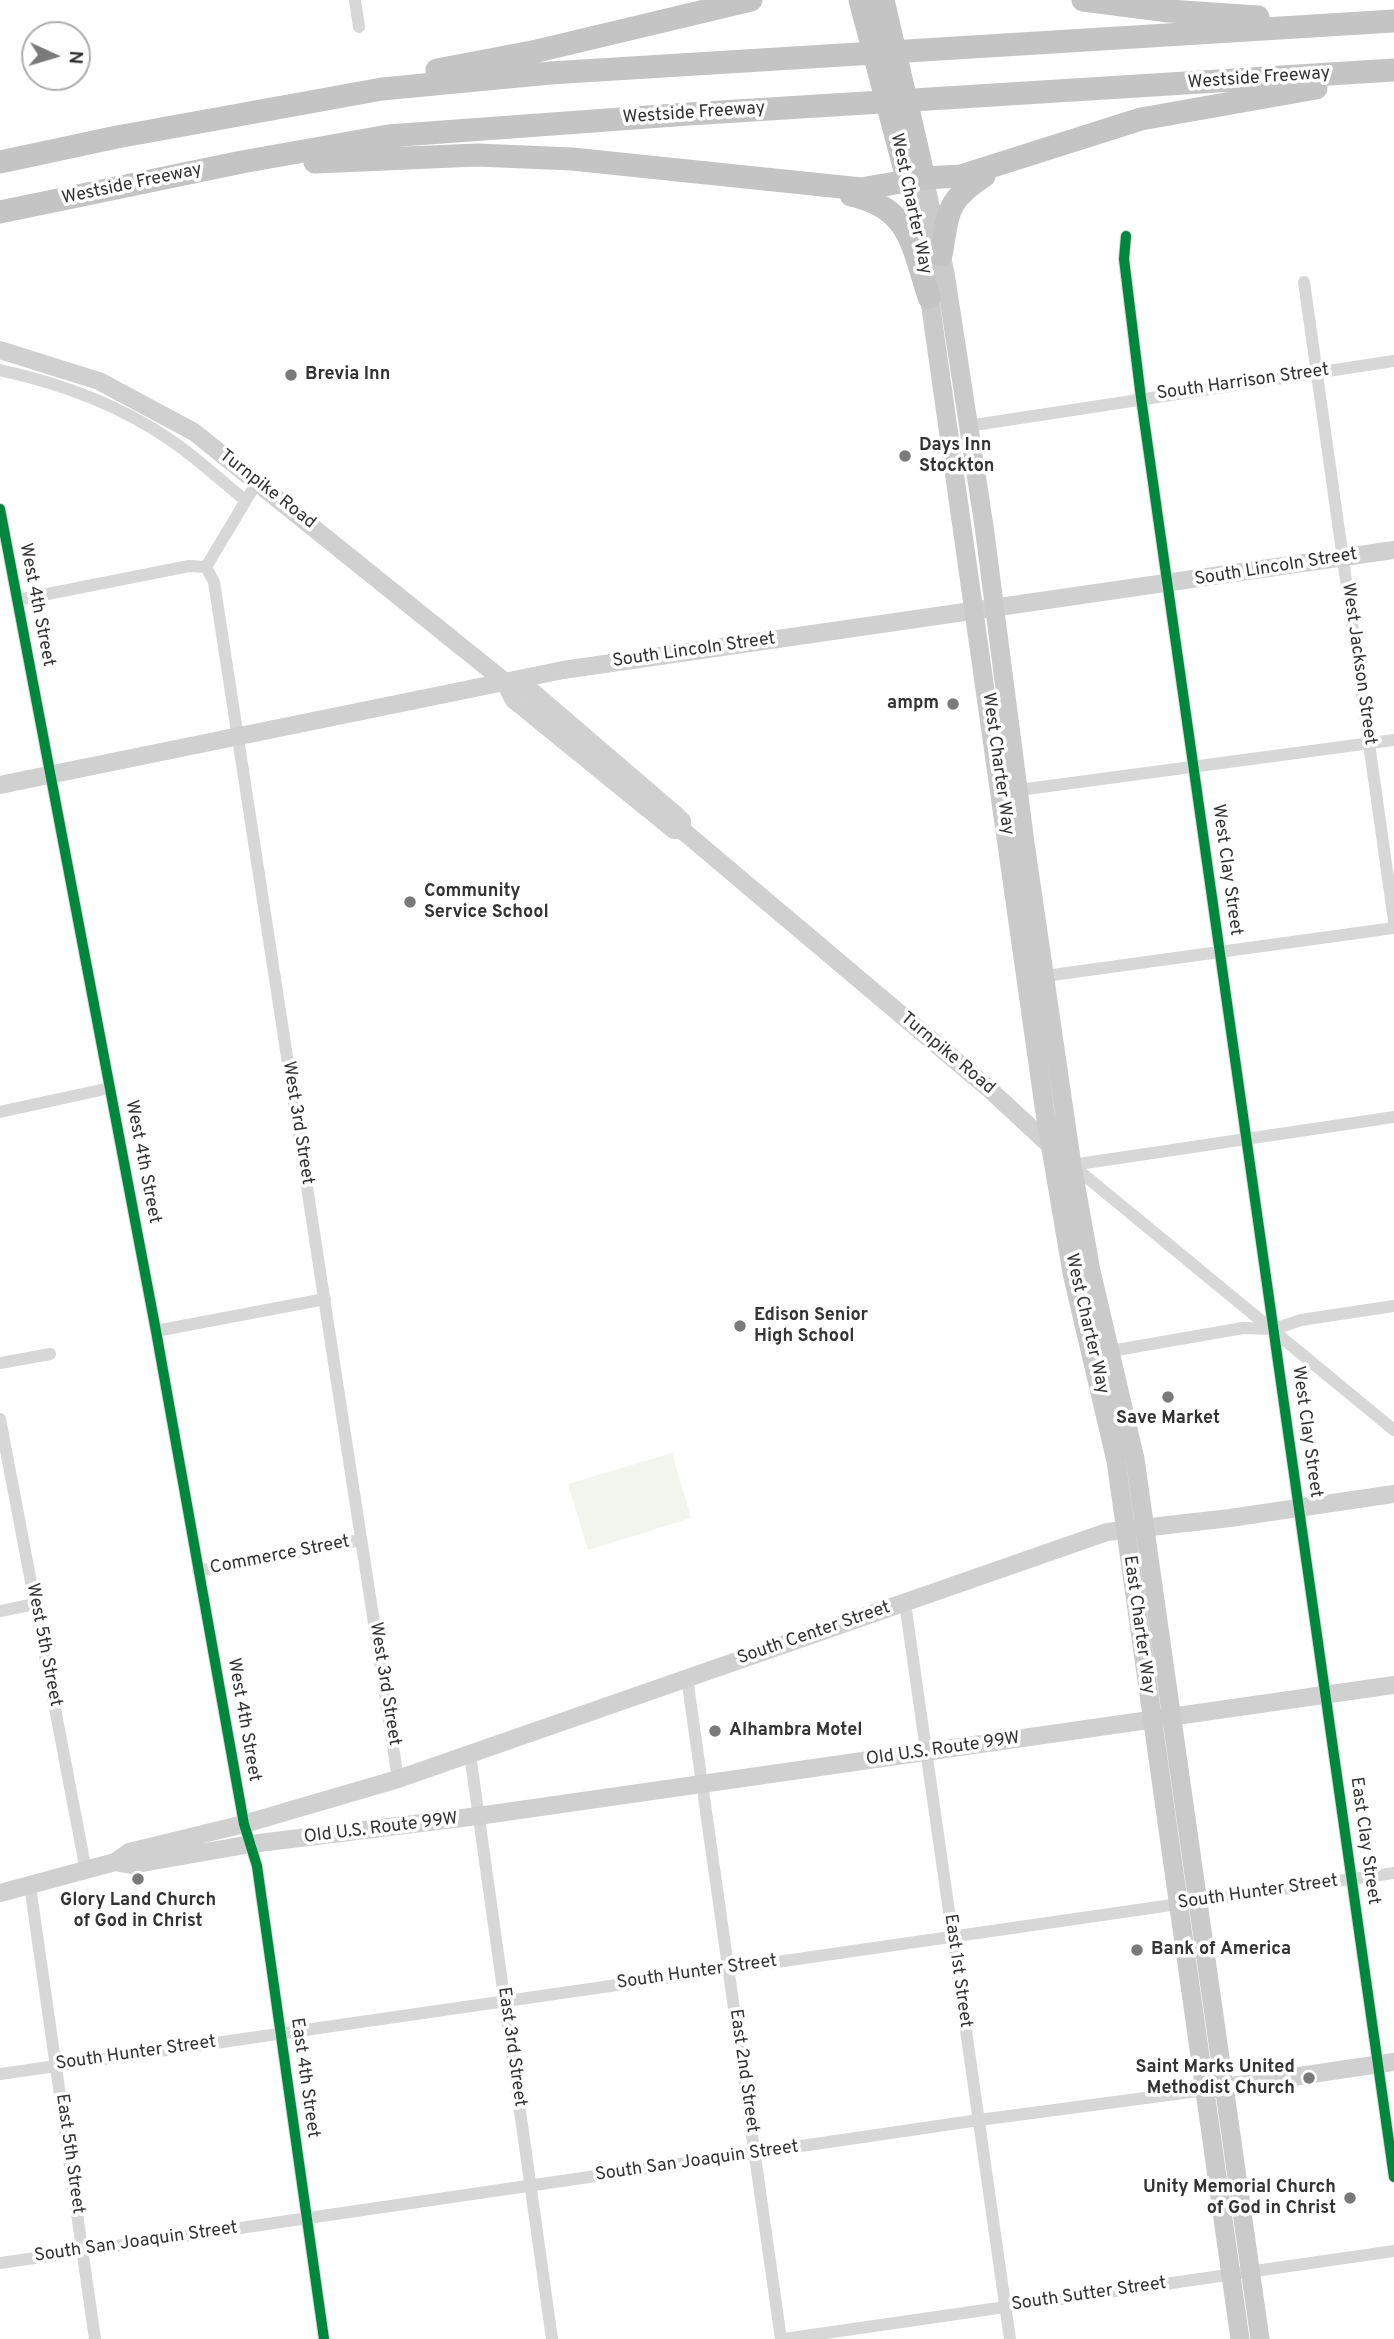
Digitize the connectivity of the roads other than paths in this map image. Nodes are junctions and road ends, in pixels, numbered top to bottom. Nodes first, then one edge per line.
1 (355, 0) edge
2 (751, 0) edge
3 (860, 0) edge
4 (883, 0) edge
5 (1083, 0) edge
6 (1394, 21) edge
7 (359, 27) dead end
8 (1394, 73) edge
9 (382, 89) junction
10 (0, 162) edge
11 (242, 162) junction
12 (998, 166) junction
13 (916, 180) junction
14 (793, 183) junction
15 (0, 212) edge
16 (1126, 236) dead end
17 (941, 255) junction
18 (1304, 282) dead end
19 (929, 297) junction
20 (936, 346) junction
21 (0, 350) edge
22 (1394, 361) edge
23 (0, 370) edge
24 (1316, 373) junction
25 (1141, 398) junction
26 (968, 426) junction
27 (257, 482) junction
28 (245, 500) junction
29 (0, 509) edge
30 (1394, 550) edge
31 (1343, 558) junction
32 (206, 567) junction
33 (1168, 584) junction
34 (17, 600) junction
35 (993, 607) junction
36 (974, 610) junction
37 (504, 681) junction
38 (993, 733) junction
39 (238, 737) junction
40 (1394, 740) edge
41 (1370, 743) junction
42 (1193, 768) junction
43 (50, 775) junction
44 (0, 785) edge
45 (1019, 790) junction
46 (1394, 921) edge
47 (1020, 924) junction
48 (1394, 928) edge
49 (1220, 954) junction
50 (1045, 976) junction
51 (110, 1088) junction
52 (0, 1112) edge
53 (1394, 1117) edge
54 (1246, 1139) junction
55 (1052, 1148) junction
56 (1072, 1165) junction
57 (325, 1299) junction
58 (1394, 1307) edge
59 (1274, 1329) junction
60 (156, 1331) junction
61 (1111, 1351) junction
62 (50, 1354) dead end
63 (0, 1363) edge
64 (0, 1419) edge
65 (1394, 1430) edge
66 (1394, 1494) edge
67 (1299, 1509) junction
68 (1135, 1529) junction
69 (361, 1540) junction
70 (198, 1572) junction
71 (905, 1602) junction
72 (35, 1604) junction
73 (0, 1611) edge
74 (687, 1678) junction
75 (1394, 1685) edge
76 (1325, 1695) junction
77 (1171, 1716) junction
78 (1151, 1720) junction
79 (926, 1752) junction
80 (470, 1754) junction
81 (398, 1779) junction
82 (702, 1784) junction
83 (478, 1816) junction
84 (244, 1824) junction
85 (251, 1844) junction
86 (115, 1862) junction
87 (86, 1871) junction
88 (1394, 1873) edge
89 (1352, 1879) junction
90 (30, 1886) junction
91 (0, 1893) edge
92 (1188, 1903) junction
93 (952, 1937) junction
94 (728, 1969) junction
95 (505, 2001) junction
96 (280, 2033) junction
97 (1386, 2063) edge
98 (56, 2066) junction
99 (0, 2074) edge
100 (1215, 2089) junction
101 (979, 2120) junction
102 (754, 2154) junction
103 (1394, 2177) edge
104 (531, 2186) junction
105 (307, 2218) junction
106 (83, 2251) junction
107 (1394, 2251) edge
108 (0, 2263) edge
109 (1251, 2272) junction
110 (1230, 2274) junction
111 (1005, 2307) junction
112 (95, 2339) edge
113 (324, 2339) edge
114 (552, 2339) edge
115 (782, 2339) edge
116 (1010, 2339) edge
117 (1240, 2339) edge
118 (1260, 2339) edge

1 - 7 street
2 - 9 highway
3 - 13 highway, West Charter Way
4 - 13 highway, West Charter Way
5 - 6 highway
6 - 9 highway
8 - 11 highway, Westside Freeway
8 - 12 highway
9 - 10 highway
11 - 14 highway
11 - 15 highway, Westside Freeway
12 - 13 highway
12 - 17 highway
13 - 14 highway
13 - 17 main road, West Charter Way
13 - 19 main road, West Charter Way
14 - 19 highway
16 - 25 street, West Clay Street
17 - 26 main road, West Charter Way
18 - 24 street, West Jackson Street
19 - 20 main road, West Charter Way
20 - 26 main road
20 - 36 main road, West Charter Way
21 - 27 street, Turnpike Road
22 - 24 street, South Harrison Street
23 - 28 street
24 - 25 street, South Harrison Street
24 - 31 street, West Jackson Street
25 - 26 street, South Harrison Street
25 - 33 street, West Clay Street
26 - 35 main road, West Charter Way
27 - 28 street
27 - 37 street, Turnpike Road
28 - 32 street
29 - 34 street, West 4th Street
30 - 31 street, South Lincoln Street
31 - 33 street, South Lincoln Street
31 - 41 street, West Jackson Street
32 - 34 street
32 - 39 street, West 3rd Street
33 - 35 street, South Lincoln Street
33 - 42 street, West Clay Street
34 - 43 street, West 4th Street
35 - 36 street, South Lincoln Street
35 - 45 main road, West Charter Way
36 - 37 street, South Lincoln Street
36 - 38 main road, West Charter Way
37 - 39 street, South Lincoln Street
37 - 55 street, Turnpike Road
38 - 45 main road
38 - 47 main road, West Charter Way
39 - 43 street, South Lincoln Street
39 - 57 street, West 3rd Street
40 - 41 street
41 - 42 street
41 - 46 street, West Jackson Street
42 - 45 street
42 - 49 street, West Clay Street
43 - 44 street, South Lincoln Street
43 - 51 street, West 4th Street
45 - 50 main road, West Charter Way
47 - 50 main road
47 - 55 main road, West Charter Way
48 - 49 street
49 - 50 street
49 - 54 street, West Clay Street
50 - 56 main road, West Charter Way
51 - 52 street
51 - 60 street, West 4th Street
53 - 54 street
54 - 56 street
54 - 59 street, West Clay Street
55 - 56 street, Turnpike Road
55 - 68 main road, West Charter Way
56 - 59 street, Turnpike Road
56 - 61 main road, West Charter Way
57 - 60 street
57 - 69 street, West 3rd Street
58 - 59 street
59 - 61 street
59 - 65 street, Turnpike Road
59 - 67 street, West Clay Street
60 - 70 street, West 4th Street
61 - 68 main road, West Charter Way
62 - 63 street
64 - 72 street, West 5th Street
66 - 67 street, South Center Street
67 - 68 street, South Center Street
67 - 76 street, East Clay Street
68 - 71 street, South Center Street
68 - 77 main road, East Charter Way
68 - 78 main road, East Charter Way
69 - 70 street, Commerce Street
69 - 81 street, West 3rd Street
70 - 84 street, West 4th Street
71 - 74 street, South Center Street
71 - 79 street, East 1st Street
72 - 73 street
72 - 87 street, West 5th Street
74 - 80 street, South Center Street
74 - 82 street, East 2nd Street
75 - 76 street, Old U.S. Route 99W
76 - 77 street, Old U.S. Route 99W
76 - 89 street, East Clay Street
77 - 78 street, Old U.S. Route 99W
77 - 92 main road
78 - 79 street, Old U.S. Route 99W
78 - 92 main road
79 - 82 street, Old U.S. Route 99W
79 - 93 street, East 1st Street
80 - 81 street, South Center Street
80 - 83 street, East 3rd Street
81 - 84 street, South Center Street
82 - 83 street, Old U.S. Route 99W
82 - 94 street, East 2nd Street
83 - 85 street, Old U.S. Route 99W
83 - 95 street, East 3rd Street
84 - 85 street, East 4th Street
84 - 86 street, Old U.S. Route 99W
85 - 86 street, Old U.S. Route 99W
85 - 96 street, East 4th Street
86 - 87 street, Old U.S. Route 99W
87 - 90 street, Old U.S. Route 99W
88 - 89 street, South Hunter Street
89 - 92 street, South Hunter Street
89 - 97 street, East Clay Street
90 - 91 street, Old U.S. Route 99W
90 - 98 street, East 5th Street
92 - 93 street, South Hunter Street
92 - 100 main road
93 - 94 street, South Hunter Street
93 - 101 street, East 1st Street
94 - 95 street, South Hunter Street
94 - 102 street, East 2nd Street
95 - 96 street, South Hunter Street
95 - 104 street, East 3rd Street
96 - 98 street, South Hunter Street
96 - 105 street, East 4th Street
97 - 100 street, South San Joaquin Street
97 - 103 street, East Clay Street
98 - 99 street, South Hunter Street
98 - 106 street, East 5th Street
100 - 101 street, South San Joaquin Street
100 - 109 main road
100 - 110 main road
101 - 102 street, South San Joaquin Street
101 - 111 street, East 1st Street
102 - 104 street, South San Joaquin Street
102 - 115 street, East 2nd Street
104 - 105 street, South San Joaquin Street
104 - 114 street, East 3rd Street
105 - 106 street, South San Joaquin Street
105 - 113 street, East 4th Street
106 - 108 street, South San Joaquin Street
106 - 112 street, East 5th Street
107 - 109 street, South Sutter Street
109 - 110 street, South Sutter Street
109 - 118 main road
110 - 111 street, South Sutter Street
110 - 117 main road
111 - 115 street, South Sutter Street
111 - 116 street, East 1st Street

